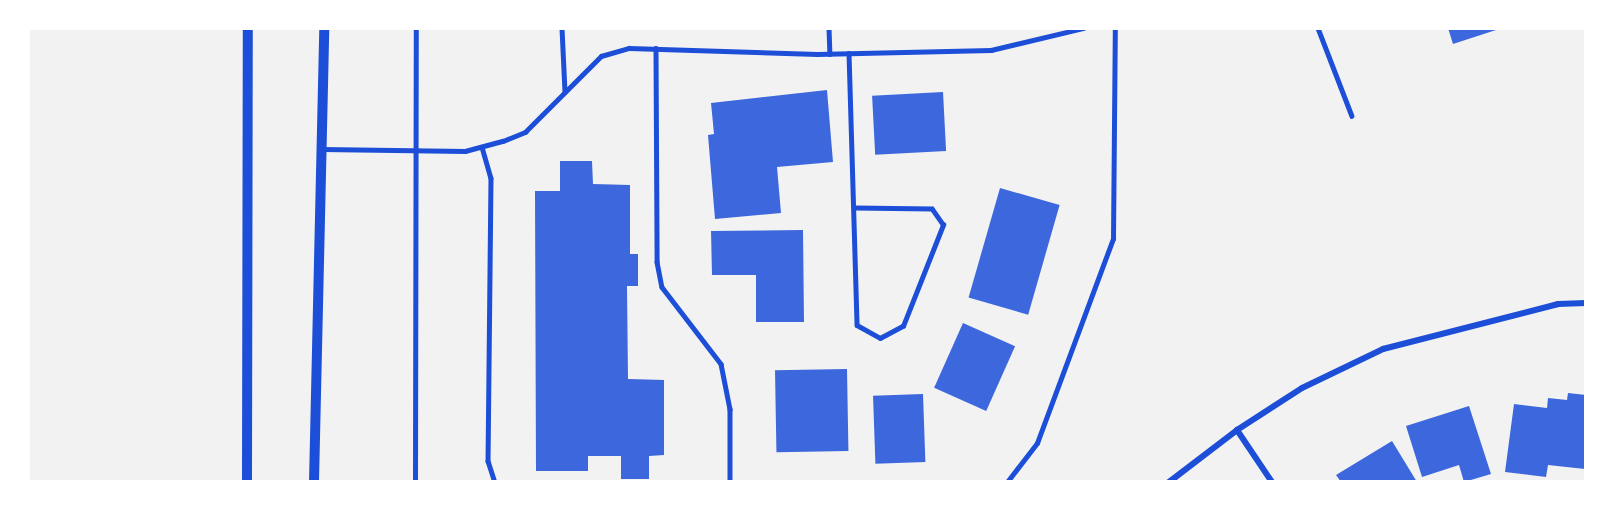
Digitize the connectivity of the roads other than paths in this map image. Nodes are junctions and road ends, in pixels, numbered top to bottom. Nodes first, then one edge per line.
1 (248, 28) edge
2 (324, 28) edge
3 (416, 28) edge
4 (562, 28) edge
5 (829, 28) edge
6 (1083, 28) edge
7 (1115, 28) edge
8 (1318, 28) edge
9 (656, 48) junction
10 (849, 53) junction
11 (830, 54) junction
12 (565, 92) junction
13 (1352, 116) dead end
14 (482, 147) junction
15 (322, 149) junction
16 (413, 150) junction
17 (855, 208) junction
18 (1586, 303) edge
19 (1237, 430) junction
20 (247, 482) edge
21 (314, 482) edge
22 (414, 482) edge
23 (495, 482) edge
24 (730, 482) edge
25 (1007, 482) edge
26 (1169, 482) edge
27 (1272, 482) edge

1 - 20 street
2 - 15 street
3 - 16 lane
4 - 12 lane
5 - 11 lane
6 - 10 lane
7 - 25 lane
8 - 13 lane
9 - 11 lane
9 - 12 lane
9 - 24 lane
10 - 11 lane
10 - 17 lane
12 - 14 lane
14 - 16 lane
14 - 23 lane
15 - 16 lane
15 - 21 street
16 - 22 lane
17 - 17 lane
18 - 19 street
19 - 26 street
19 - 27 street

